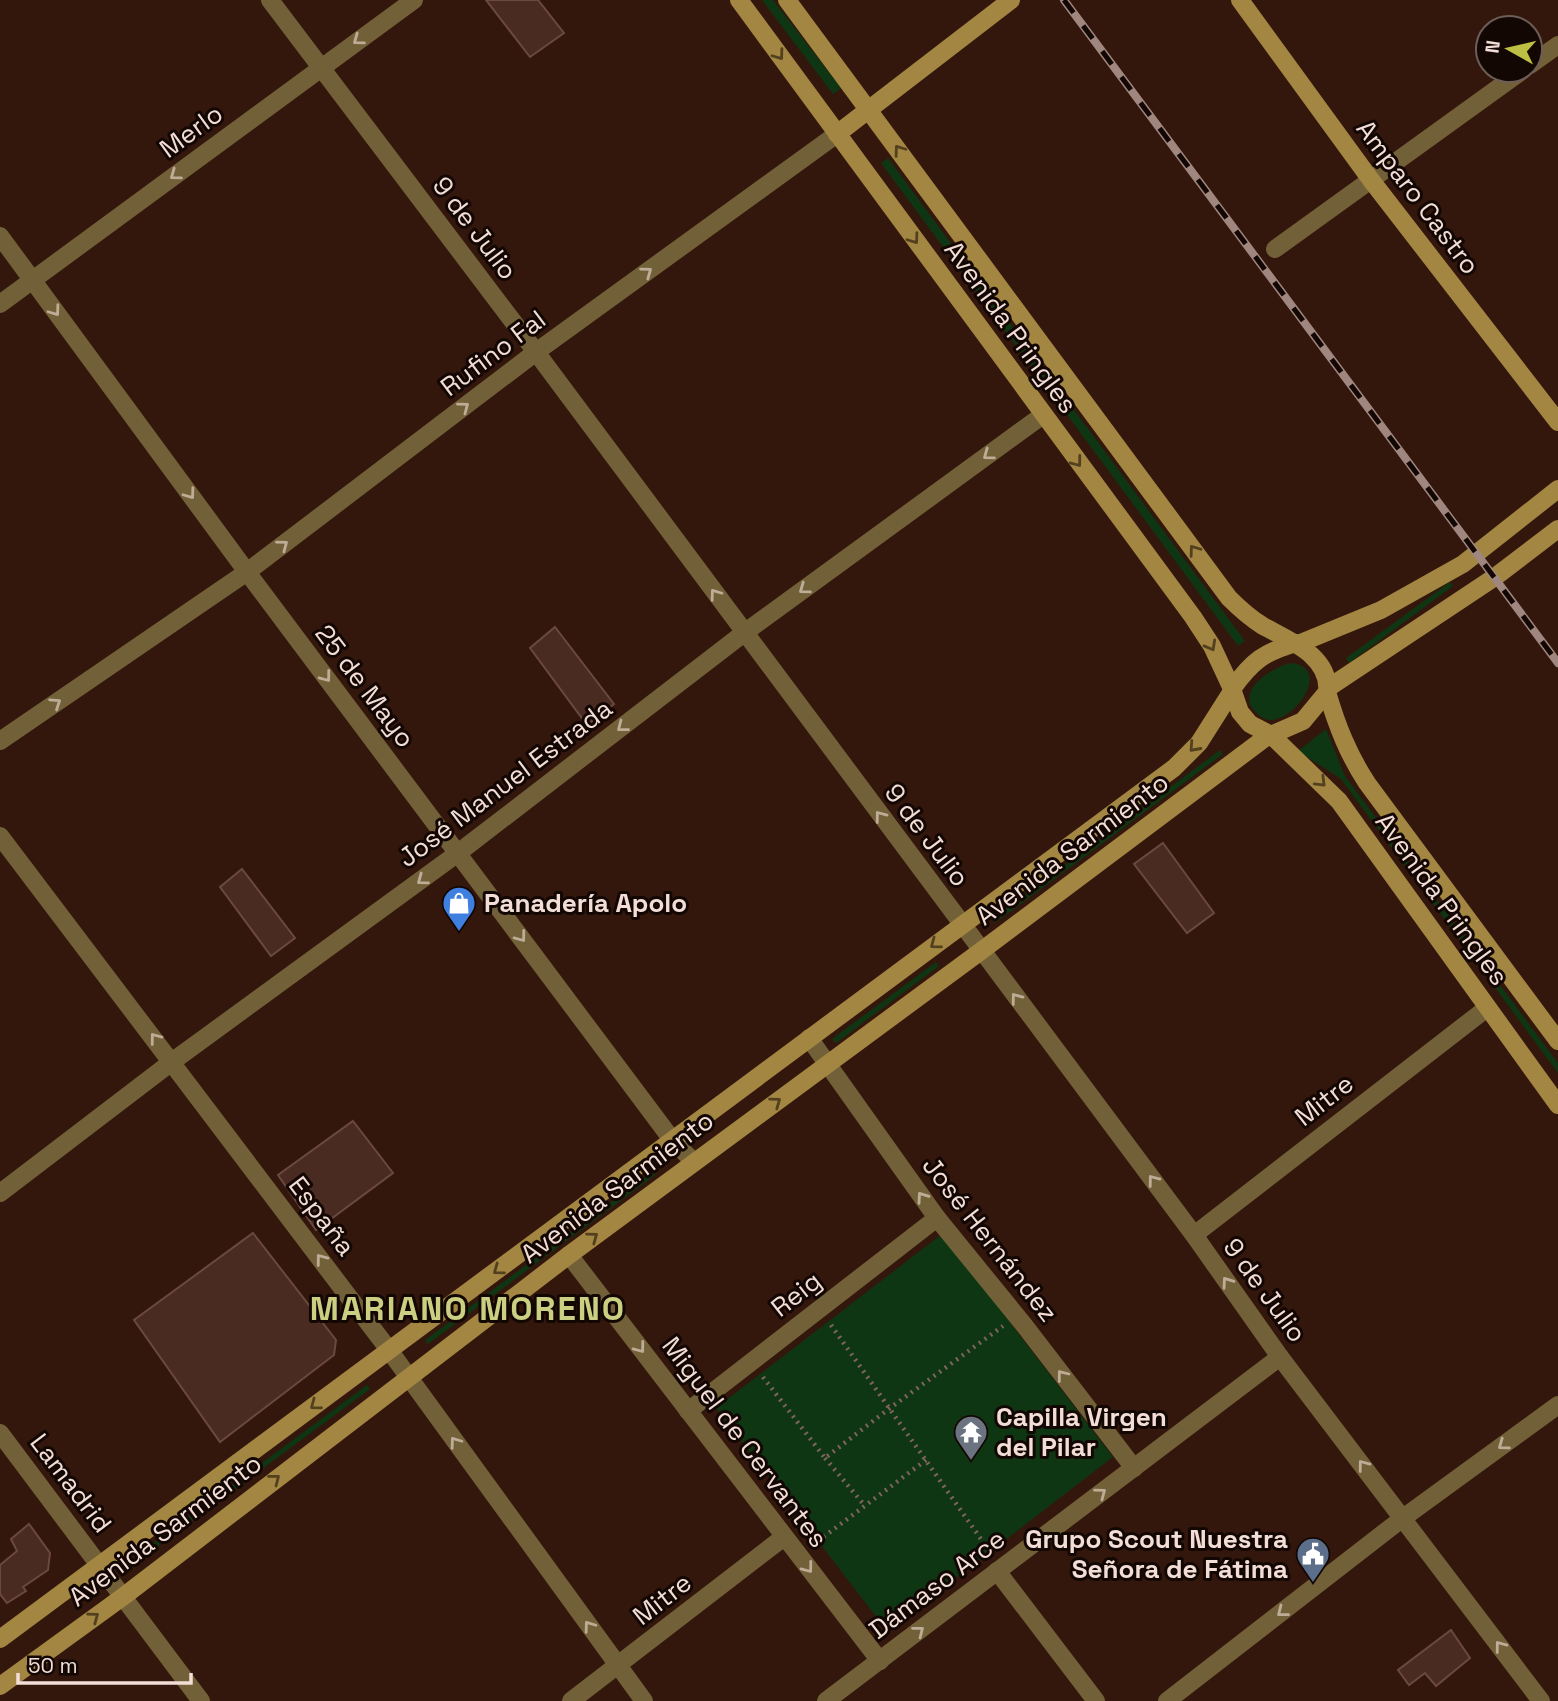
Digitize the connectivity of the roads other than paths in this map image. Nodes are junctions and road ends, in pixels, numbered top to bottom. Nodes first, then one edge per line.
1 (270, 0) edge
2 (414, 0) edge
3 (739, 0) edge
4 (787, 0) edge
5 (1012, 0) edge
6 (1240, 0) edge
7 (320, 68) junction
8 (1504, 84) edge
9 (870, 111) junction
10 (837, 134) junction
11 (1371, 180) junction
12 (0, 236) edge
13 (1275, 249) dead end
14 (33, 281) junction
15 (0, 304) edge
16 (536, 352) junction
17 (1043, 415) junction
18 (1558, 422) edge
19 (1558, 489) edge
20 (1558, 529) edge
21 (247, 572) junction
22 (744, 633) junction
23 (1297, 644) junction
24 (1232, 690) junction
25 (1328, 690) junction
26 (1270, 735) junction
27 (0, 741) edge
28 (0, 836) edge
29 (458, 853) junction
30 (961, 925) junction
31 (981, 951) junction
32 (1487, 1008) junction
33 (809, 1038) junction
34 (1558, 1041) edge
35 (173, 1061) junction
36 (828, 1064) junction
37 (1558, 1105) edge
38 (673, 1141) junction
39 (694, 1162) junction
40 (0, 1194) edge
41 (937, 1218) junction
42 (1194, 1235) junction
43 (569, 1255) junction
44 (389, 1350) junction
45 (1280, 1357) junction
46 (408, 1376) junction
47 (1558, 1405) edge
48 (688, 1411) junction
49 (0, 1433) edge
50 (1134, 1468) junction
51 (1403, 1518) junction
52 (784, 1537) junction
53 (100, 1565) junction
54 (997, 1571) junction
55 (124, 1596) junction
56 (0, 1639) edge
57 (880, 1661) junction
58 (618, 1666) junction
59 (0, 1686) edge
60 (201, 1701) edge
61 (571, 1701) edge
62 (644, 1701) edge
63 (826, 1701) edge
64 (1097, 1701) edge
65 (1167, 1701) edge
66 (1541, 1701) edge

1 - 7 street, 9 de Julio
2 -> 7 street, Merlo
3 -> 10 main road, Avenida Pringles
4 - 9 main road, Avenida Pringles
5 - 9 main road, Rufino Fal
6 - 11 main road, Amparo Castro
7 -> 14 street, Merlo
7 - 16 street, 9 de Julio
8 - 11 street
9 - 10 main road, Rufino Fal
23 -> 9 main road, Avenida Pringles
16 -> 10 street, Rufino Fal
10 -> 17 main road, Avenida Pringles
11 - 13 street
11 - 18 main road, Amparo Castro
12 - 14 street, 25 de Mayo
14 - 15 street, Merlo
14 -> 21 street, 25 de Mayo
21 -> 16 street, Rufino Fal
22 -> 16 street, 9 de Julio
17 -> 22 street, José Manuel Estrada
17 -> 24 main road, Avenida Pringles
19 - 23 main road
20 - 25 main road
27 -> 21 street, Rufino Fal
21 -> 29 street, 25 de Mayo
22 -> 29 street, José Manuel Estrada
30 -> 22 street, 9 de Julio
23 - 24 main road
23 - 25 main road
24 - 26 main road
24 -> 30 main road, Avenida Sarmiento
25 - 26 main road
25 - 34 main road, Avenida Pringles
26 - 31 main road, Avenida Sarmiento
26 -> 32 main road, Avenida Pringles
35 -> 28 street, España
29 -> 35 street, José Manuel Estrada
29 -> 38 street, 25 de Mayo
30 - 31 street, 9 de Julio
30 -> 33 main road, Avenida Sarmiento
31 - 36 main road, Avenida Sarmiento
42 -> 31 street, 9 de Julio
32 - 37 main road, Avenida Pringles
32 - 42 street, Mitre
33 - 36 street, José Hernández
33 - 38 main road, Avenida Sarmiento
35 - 40 street, José Manuel Estrada
44 -> 35 street, España
39 -> 36 main road, Avenida Sarmiento
41 -> 36 street, José Hernández
38 - 39 street, 25 de Mayo
38 -> 44 main road, Avenida Sarmiento
43 -> 39 main road, Avenida Sarmiento
41 - 48 street, Reig
50 -> 41 street, José Hernández
45 -> 42 street, 9 de Julio
43 - 46 main road, Avenida Sarmiento
43 -> 48 street, Miguel de Cervantes
44 - 46 street, España
44 -> 53 main road, Avenida Sarmiento
45 - 50 street, Dámaso Arce
51 -> 45 street, 9 de Julio
55 -> 46 main road, Avenida Sarmiento
58 -> 46 street, España
47 -> 51 street
48 - 52 street, Miguel de Cervantes
49 - 53 street, Lamadrid
54 -> 50 street, Dámaso Arce
51 -> 65 street
66 -> 51 street, 9 de Julio
52 -> 57 street, Miguel de Cervantes
52 - 58 street, Mitre
53 - 55 street, Lamadrid
53 - 56 main road, Avenida Sarmiento
57 -> 54 street, Dámaso Arce
54 - 64 street
59 -> 55 main road, Avenida Sarmiento
55 - 60 street, Lamadrid
57 - 63 street, Dámaso Arce
58 - 61 street, Mitre
58 - 62 street, España

